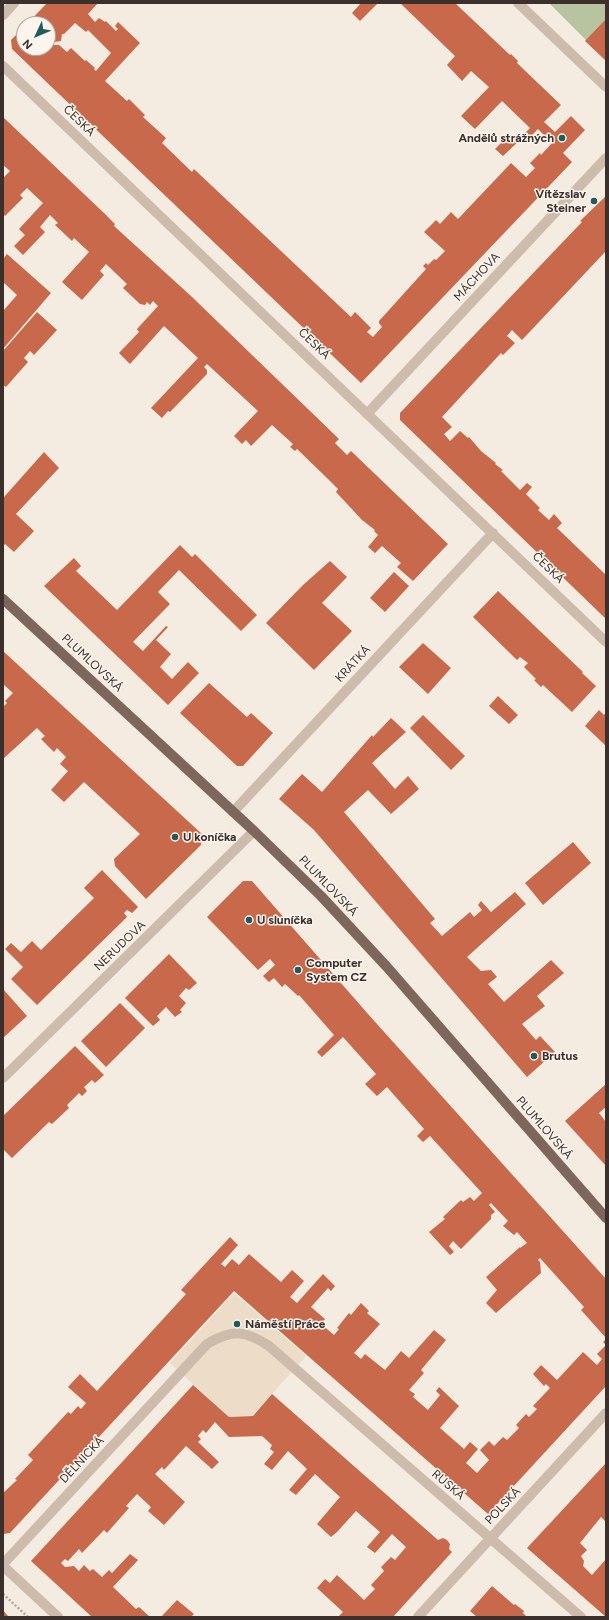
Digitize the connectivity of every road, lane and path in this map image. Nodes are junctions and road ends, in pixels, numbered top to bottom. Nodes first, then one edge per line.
1 (14, 3) edge
2 (518, 3) edge
3 (3, 15) edge
4 (3, 66) edge
5 (606, 87) edge
6 (606, 158) edge
7 (367, 414) junction
8 (493, 533) junction
9 (3, 599) edge
10 (606, 642) edge
11 (233, 812) junction
12 (254, 831) junction
13 (3, 1078) edge
14 (606, 1218) edge
15 (180, 1374) joint
16 (606, 1413) edge
17 (491, 1538) junction
18 (3, 1565) edge
19 (3, 1594) edge
20 (28, 1617) edge
21 (58, 1617) edge
22 (418, 1617) edge
23 (581, 1617) edge

1 - 3 street
2 - 5 street
4 - 7 street, ČESKÁ
6 - 7 street, MÁCHOVA
7 - 8 street, ČESKÁ
8 - 10 street, ČESKÁ
8 - 11 street, KRÁTKÁ
9 - 11 main road, PLUMLOVSKÁ
11 - 12 main road, PLUMLOVSKÁ
12 - 13 street, NERUDOVA
12 - 14 main road, PLUMLOVSKÁ
15 - 17 street, RUSKÁ
15 - 18 street, DĚLNICKÁ
16 - 17 street, POLSKÁ
17 - 22 street, POLSKÁ
17 - 23 street, RUSKÁ
18 - 21 street
19 - 20 path

